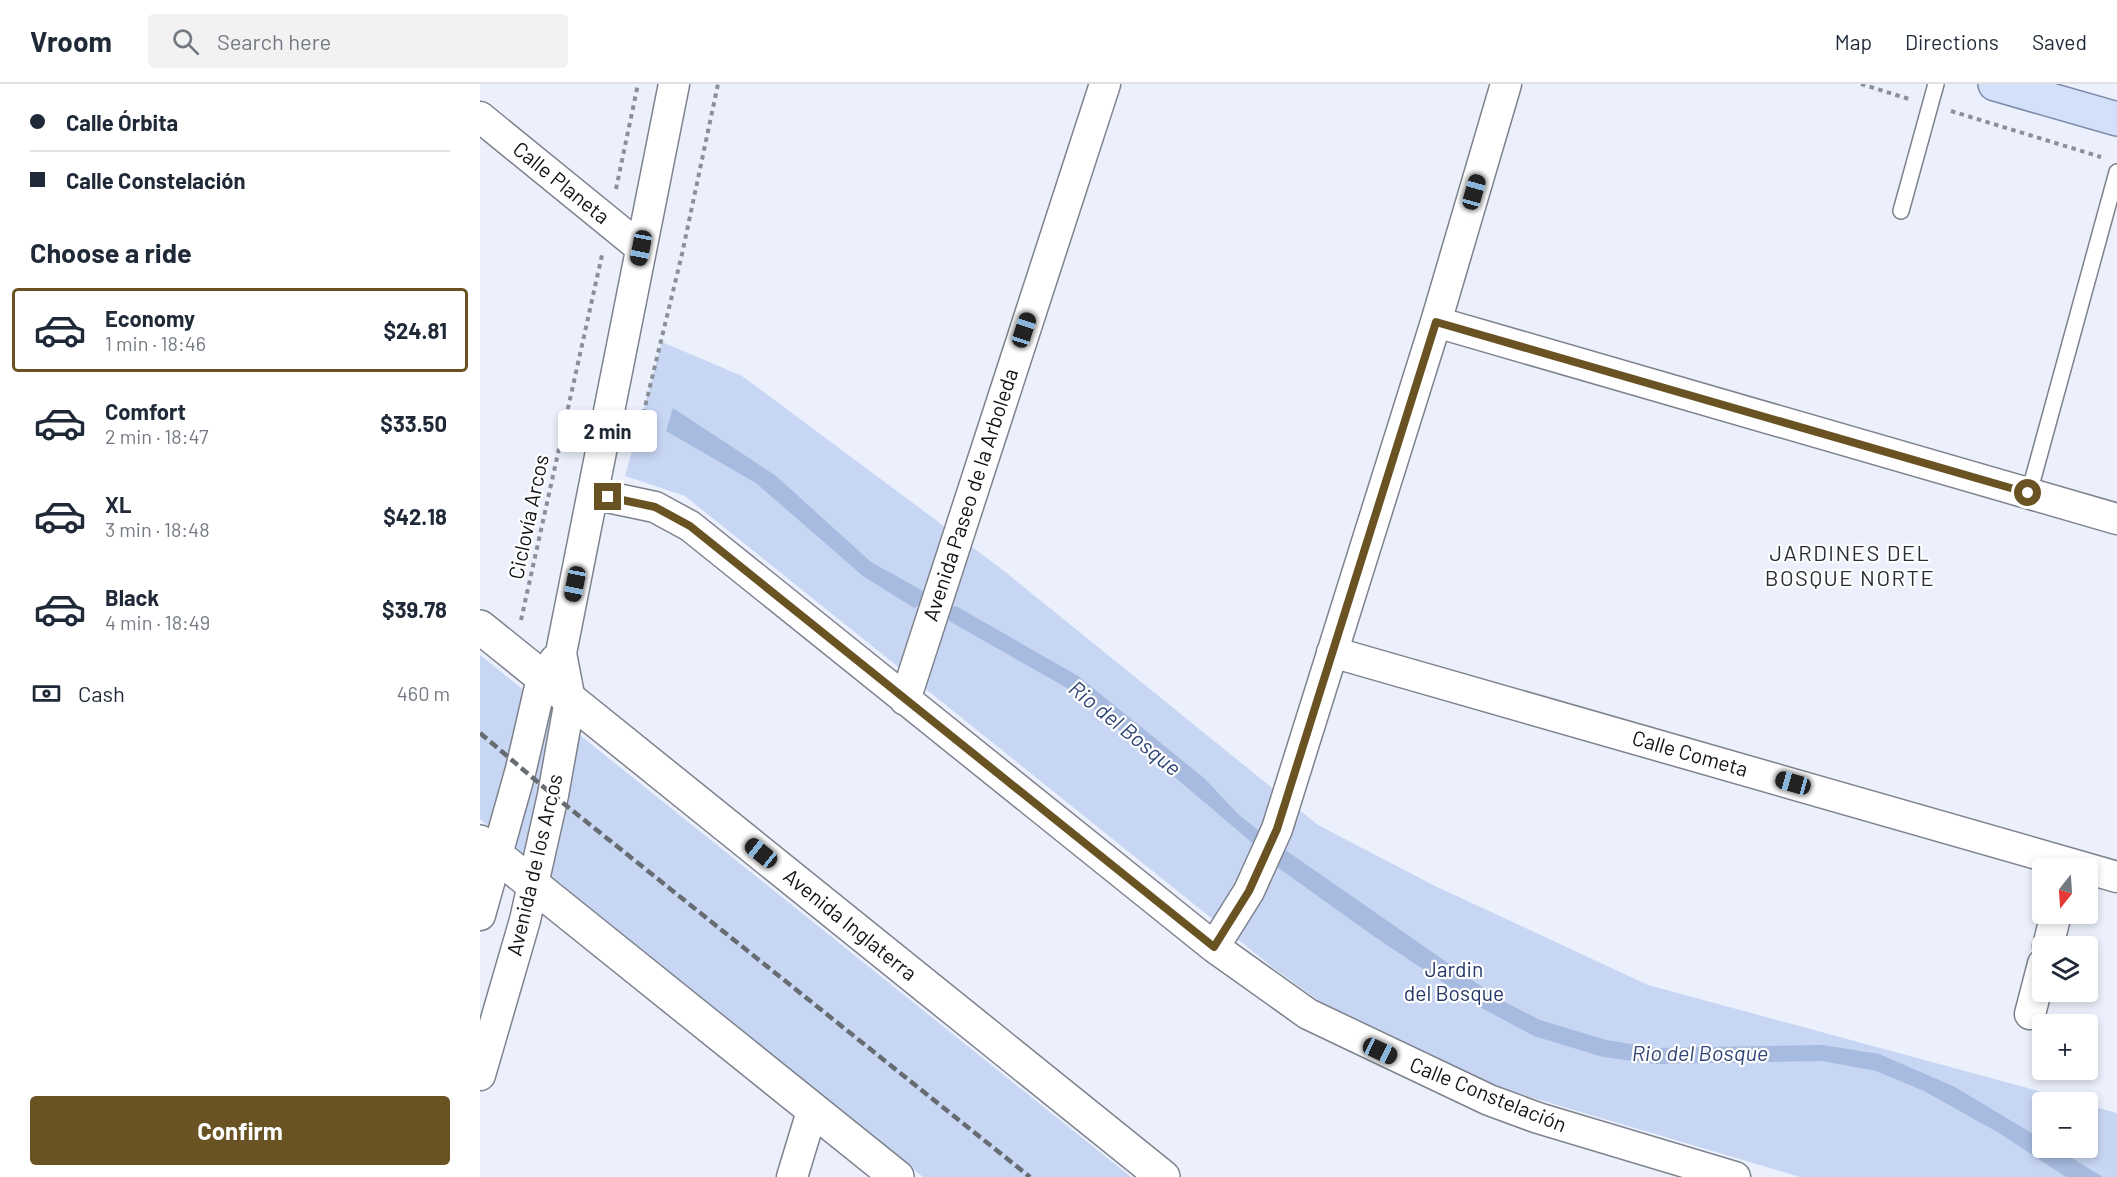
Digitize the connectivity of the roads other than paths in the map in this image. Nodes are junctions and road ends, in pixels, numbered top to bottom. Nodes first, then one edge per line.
1 (674, 84) edge
2 (1105, 84) edge
3 (1506, 84) edge
4 (1936, 84) edge
5 (1995, 84) edge
6 (480, 117) edge
7 (2117, 119) edge
8 (2117, 172) edge
9 (1901, 212) dead end
10 (641, 248) junction
11 (1436, 322) junction
12 (2028, 493) junction
13 (593, 494) junction
14 (2117, 519) edge
15 (480, 627) edge
16 (1332, 652) junction
17 (551, 665) junction
18 (570, 700) junction
19 (905, 700) junction
20 (489, 850) edge
21 (2045, 858) edge
22 (2098, 872) edge
23 (2117, 877) edge
24 (532, 884) junction
25 (480, 915) edge
26 (1214, 947) junction
27 (2033, 1002) edge
28 (2030, 1014) dead end
29 (480, 1075) edge
30 (813, 1108) junction
31 (792, 1177) edge
32 (897, 1177) edge
33 (1163, 1177) edge
34 (1735, 1177) edge

1 - 10 street, Avenida de los Arcos
2 - 19 street, Avenida Paseo de la Arboleda
3 - 11 street
4 - 9 lane
5 - 7 main road
6 - 10 street, Calle Planeta
8 - 12 lane
10 - 13 street, Avenida de los Arcos
11 - 12 street
11 - 16 street
12 - 14 street
13 - 17 street, Avenida de los Arcos
13 - 19 street, Calle Constelación
15 - 17 street, Avenida Inglaterra
16 - 21 street, Calle Cometa
16 - 26 street
17 - 18 street, Avenida Inglaterra
17 - 20 street, Avenida de los Arcos
18 - 24 street, Avenida de los Arcos
18 - 33 street, Avenida Inglaterra
19 - 26 street, Calle Constelación
20 - 24 street
20 - 25 street, Avenida de los Arcos
22 - 23 street, Calle Cometa
24 - 29 street, Avenida de los Arcos
24 - 30 street
26 - 34 street, Calle Constelación
27 - 28 street
30 - 31 street
30 - 32 street

